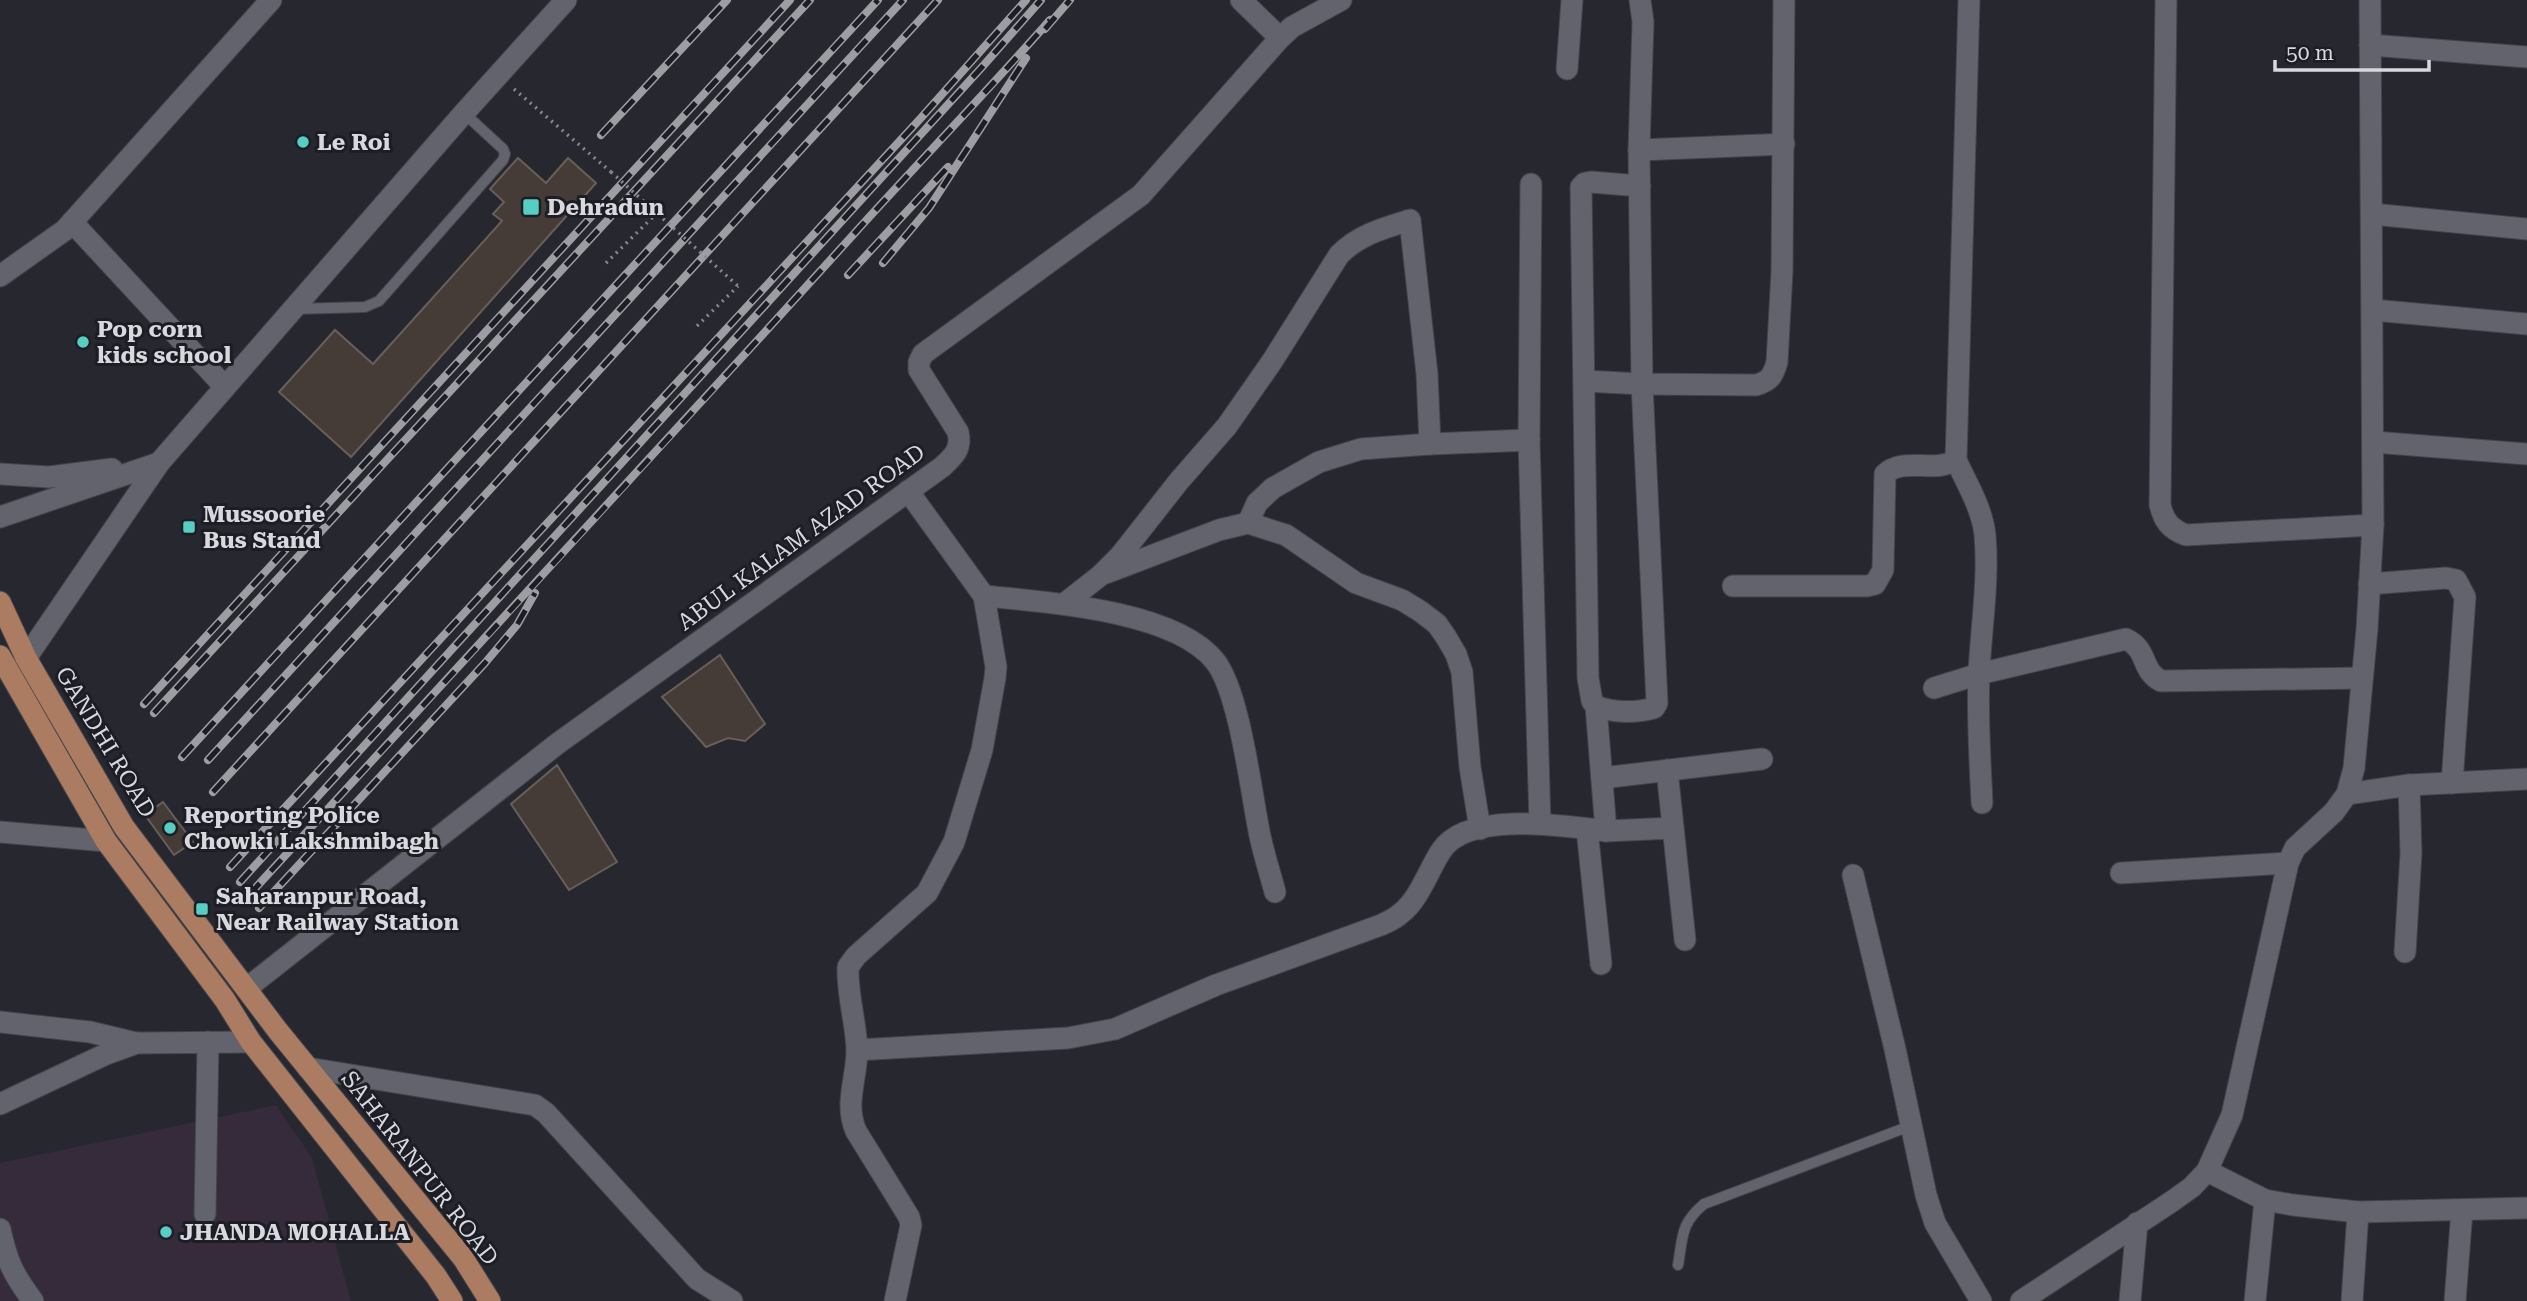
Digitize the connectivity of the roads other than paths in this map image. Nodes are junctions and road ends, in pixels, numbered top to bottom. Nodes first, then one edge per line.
1 (271, 0) edge
2 (566, 0) edge
3 (1241, 0) edge
4 (1341, 0) edge
5 (1572, 0) edge
6 (1640, 0) edge
7 (1784, 0) edge
8 (1969, 0) edge
9 (2166, 0) edge
10 (2370, 0) edge
11 (1280, 38) junction
12 (2370, 45) junction
13 (2527, 57) edge
14 (1567, 69) dead end
15 (464, 113) junction
16 (1784, 144) junction
17 (1639, 150) junction
18 (1531, 184) dead end
19 (1640, 186) junction
20 (2372, 214) junction
21 (72, 222) junction
22 (2527, 229) edge
23 (0, 276) edge
24 (294, 309) junction
25 (2373, 310) junction
26 (2527, 324) edge
27 (1585, 381) junction
28 (1642, 384) junction
29 (225, 387) junction
30 (1529, 440) junction
31 (2374, 442) junction
32 (1430, 444) junction
33 (2527, 454) edge
34 (1956, 460) junction
35 (159, 463) junction
36 (0, 474) edge
37 (908, 491) junction
38 (0, 517) edge
39 (1248, 523) junction
40 (2373, 525) junction
41 (1101, 575) junction
42 (2369, 584) junction
43 (1733, 586) dead end
44 (984, 596) junction
45 (0, 602) edge
46 (1064, 604) junction
47 (26, 658) junction
48 (3, 671) edge
49 (1979, 674) junction
50 (2362, 678) junction
51 (1934, 688) dead end
52 (1596, 706) junction
53 (1762, 759) dead end
54 (1667, 770) junction
55 (1602, 778) junction
56 (2527, 779) edge
57 (2452, 783) junction
58 (2409, 785) junction
59 (2347, 794) junction
60 (1982, 803) dead end
61 (1541, 824) junction
62 (1480, 828) junction
63 (1673, 828) junction
64 (1596, 830) junction
65 (0, 832) edge
66 (106, 841) junction
67 (2288, 863) junction
68 (2120, 873) dead end
69 (1853, 875) dead end
70 (1275, 892) dead end
71 (1685, 940) dead end
72 (2405, 952) dead end
73 (1601, 964) dead end
74 (247, 988) junction
75 (0, 1021) edge
76 (208, 1042) junction
77 (251, 1042) junction
78 (136, 1043) junction
79 (857, 1050) junction
80 (307, 1068) junction
81 (0, 1104) edge
82 (1910, 1126) junction
83 (2207, 1171) junction
84 (2265, 1199) junction
85 (2527, 1208) edge
86 (2462, 1210) junction
87 (2358, 1212) junction
88 (205, 1214) dead end
89 (2137, 1223) junction
90 (0, 1229) edge
91 (1678, 1265) dead end
92 (33, 1301) edge
93 (452, 1301) edge
94 (490, 1301) edge
95 (732, 1301) edge
96 (895, 1301) edge
97 (1981, 1301) edge
98 (2021, 1301) edge
99 (2130, 1301) edge
100 (2255, 1301) edge
101 (2352, 1301) edge
102 (2455, 1301) edge

1 - 21 street
2 - 15 street
3 - 11 street
4 - 11 street, ABUL KALAM AZAD ROAD
5 - 14 street
6 - 17 street
7 - 16 street
8 - 34 street
9 - 40 street
10 - 12 street
11 - 37 street, ABUL KALAM AZAD ROAD
12 - 13 street
12 - 20 street
15 - 24 street
15 - 24 lane
16 - 17 street
16 - 28 street
17 - 19 street
18 - 30 street
19 - 27 street
19 - 28 street
20 - 22 street
20 - 25 street
21 - 23 street
21 - 29 street
24 - 29 street
25 - 26 street
25 - 31 street
27 - 28 street
27 - 52 street
28 - 52 street
29 - 35 street
30 - 32 street
30 - 61 street
31 - 33 street
31 - 40 street
32 - 39 street
32 - 41 street
34 - 43 street
34 - 49 street
35 - 36 street
35 - 38 street
35 - 47 street
37 - 44 street
37 - 74 street, ABUL KALAM AZAD ROAD
39 - 41 street
39 - 62 street
40 - 42 street
41 - 46 street
42 - 50 street
42 - 57 street
44 - 46 street
44 - 79 street
45 - 47 main road, GANDHI ROAD
46 - 70 street
47 - 74 main road, GANDHI ROAD
48 - 66 main road
49 - 50 street
49 - 51 street
49 - 60 street
50 - 59 street
52 - 55 street
53 - 54 street
54 - 55 street
54 - 63 street
55 - 64 street
56 - 57 street
57 - 58 street
58 - 59 street
58 - 72 street
59 - 67 street
61 - 62 street
61 - 64 street
62 - 79 street
63 - 64 street
63 - 71 street
64 - 73 street
65 - 66 street
66 - 77 main road
67 - 68 street
67 - 83 street
69 - 82 street
74 - 80 main road, GANDHI ROAD
75 - 78 street
76 - 77 street
76 - 78 street
76 - 88 street
77 - 93 main road
78 - 81 street
79 - 96 street
80 - 94 main road, SAHARANPUR ROAD
80 - 95 street
82 - 91 lane
82 - 97 street
83 - 84 street
83 - 89 street
84 - 87 street
84 - 100 street
85 - 86 street
86 - 87 street
86 - 102 street
87 - 101 street
89 - 98 street
89 - 99 street
90 - 92 street

